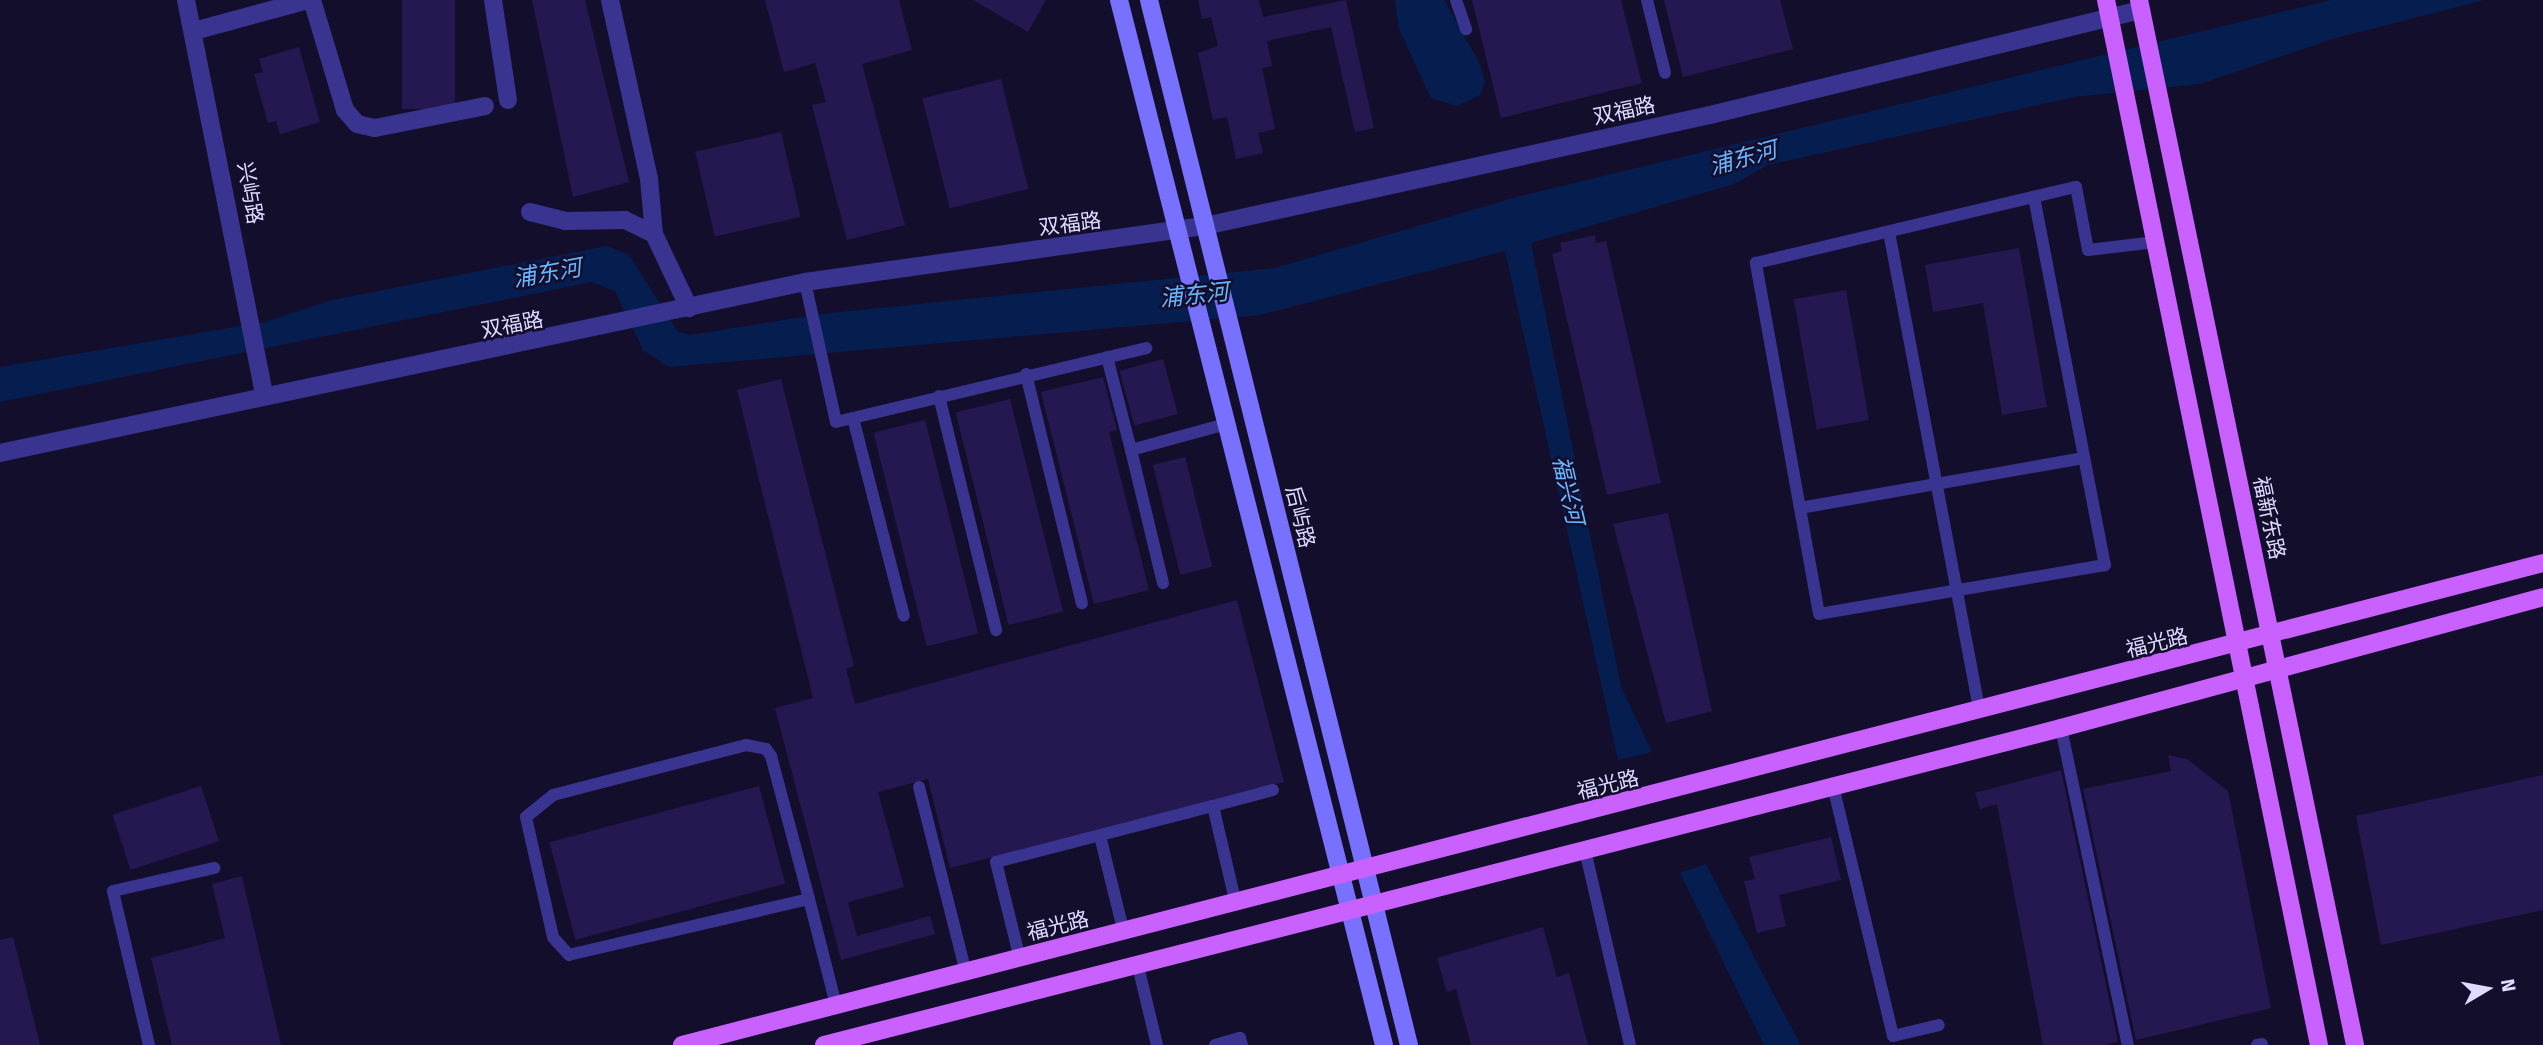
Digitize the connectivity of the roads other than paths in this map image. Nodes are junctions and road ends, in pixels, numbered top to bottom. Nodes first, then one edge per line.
1 (186, 0) edge
2 (310, 0) edge
3 (493, 0) edge
4 (610, 0) edge
5 (1119, 0) edge
6 (1149, 0) edge
7 (1456, 0) edge
8 (1647, 0) edge
9 (2140, 5) edge
10 (2108, 9) edge
11 (1466, 29) dead end
12 (194, 31) junction
13 (1665, 73) dead end
14 (508, 100) dead end
15 (485, 106) dead end
16 (2034, 197) junction
17 (530, 212) dead end
18 (1205, 226) junction
19 (1176, 231) junction
20 (1889, 232) junction
21 (654, 234) junction
22 (2155, 242) junction
23 (805, 282) junction
24 (682, 310) junction
25 (1146, 348) dead end
26 (1107, 357) junction
27 (1026, 374) junction
28 (264, 395) junction
29 (939, 396) junction
30 (853, 418) junction
31 (1226, 424) junction
32 (1131, 450) junction
33 (0, 453) edge
34 (2084, 458) junction
35 (1937, 484) junction
36 (1800, 508) junction
37 (2543, 563) edge
38 (1163, 583) dead end
39 (1957, 591) junction
40 (2543, 597) edge
41 (1082, 603) dead end
42 (904, 616) dead end
43 (996, 630) dead end
44 (2271, 638) junction
45 (2238, 646) junction
46 (2277, 670) junction
47 (2245, 680) junction
48 (1979, 710) junction
49 (2061, 728) junction
50 (1833, 786) junction
51 (919, 787) dead end
52 (1273, 790) dead end
53 (1213, 806) junction
54 (1100, 836) junction
55 (1585, 850) junction
56 (214, 868) dead end
57 (1364, 871) junction
58 (1342, 877) junction
59 (809, 899) junction
60 (1236, 904) junction
61 (1372, 905) junction
62 (1350, 911) junction
63 (1124, 933) junction
64 (1020, 959) junction
65 (1138, 966) junction
66 (966, 973) junction
67 (836, 1005) junction
68 (1939, 1025) dead end
69 (149, 1045) edge
70 (682, 1045) edge
71 (824, 1045) edge
72 (1157, 1045) edge
73 (1215, 1045) edge
74 (1242, 1045) edge
75 (1384, 1045) edge
76 (1409, 1045) edge
77 (1630, 1045) edge
78 (2127, 1045) edge
79 (2319, 1045) edge
80 (2355, 1045) edge

1 - 12 street, 兴屿路
2 - 12 street
2 - 15 street
3 - 14 street
4 - 21 street
5 - 19 main road
6 - 18 main road, 后屿路
7 - 11 lane
8 - 13 lane
9 - 10 street, 双福路
9 - 44 main road, 福新东路
10 - 18 street, 双福路
10 - 22 main road
12 - 28 street, 兴屿路
16 - 20 lane
16 - 22 lane
16 - 34 lane
17 - 21 street
18 - 19 street, 双福路
18 - 57 main road, 后屿路
19 - 23 street, 双福路
19 - 31 main road
20 - 35 lane
20 - 36 lane
21 - 24 street
22 - 45 main road
23 - 24 street, 双福路
23 - 30 lane
24 - 28 street, 双福路
25 - 26 lane
26 - 27 lane
26 - 32 lane
27 - 29 lane
27 - 41 lane
28 - 33 street, 双福路
29 - 30 lane
29 - 43 lane
30 - 42 lane
31 - 32 lane
31 - 58 main road
32 - 38 lane
34 - 35 lane
34 - 39 lane
35 - 36 lane
35 - 39 lane
36 - 39 lane
37 - 44 main road, 福光路
39 - 48 lane
40 - 46 main road
44 - 45 main road, 福光路
44 - 46 main road, 福新东路
45 - 47 main road
45 - 48 main road, 福光路
46 - 47 main road
46 - 80 main road, 福新东路
47 - 49 main road
47 - 79 main road
48 - 57 main road, 福光路
49 - 50 main road
49 - 78 lane
50 - 55 main road
50 - 68 lane
51 - 66 lane
52 - 53 lane
53 - 54 lane
53 - 60 lane
54 - 63 lane
54 - 64 lane
55 - 61 main road
55 - 77 lane
56 - 69 lane
57 - 58 main road, 福光路
57 - 61 main road, 后屿路
58 - 60 main road, 福光路
58 - 62 main road
59 - 59 lane
59 - 67 lane
60 - 63 main road, 福光路
61 - 62 main road
61 - 76 main road, 后屿路
62 - 65 main road
62 - 75 main road
63 - 64 main road, 福光路
64 - 66 main road, 福光路
65 - 71 main road
65 - 72 lane
66 - 67 main road, 福光路
67 - 70 main road, 福光路
73 - 74 lane

